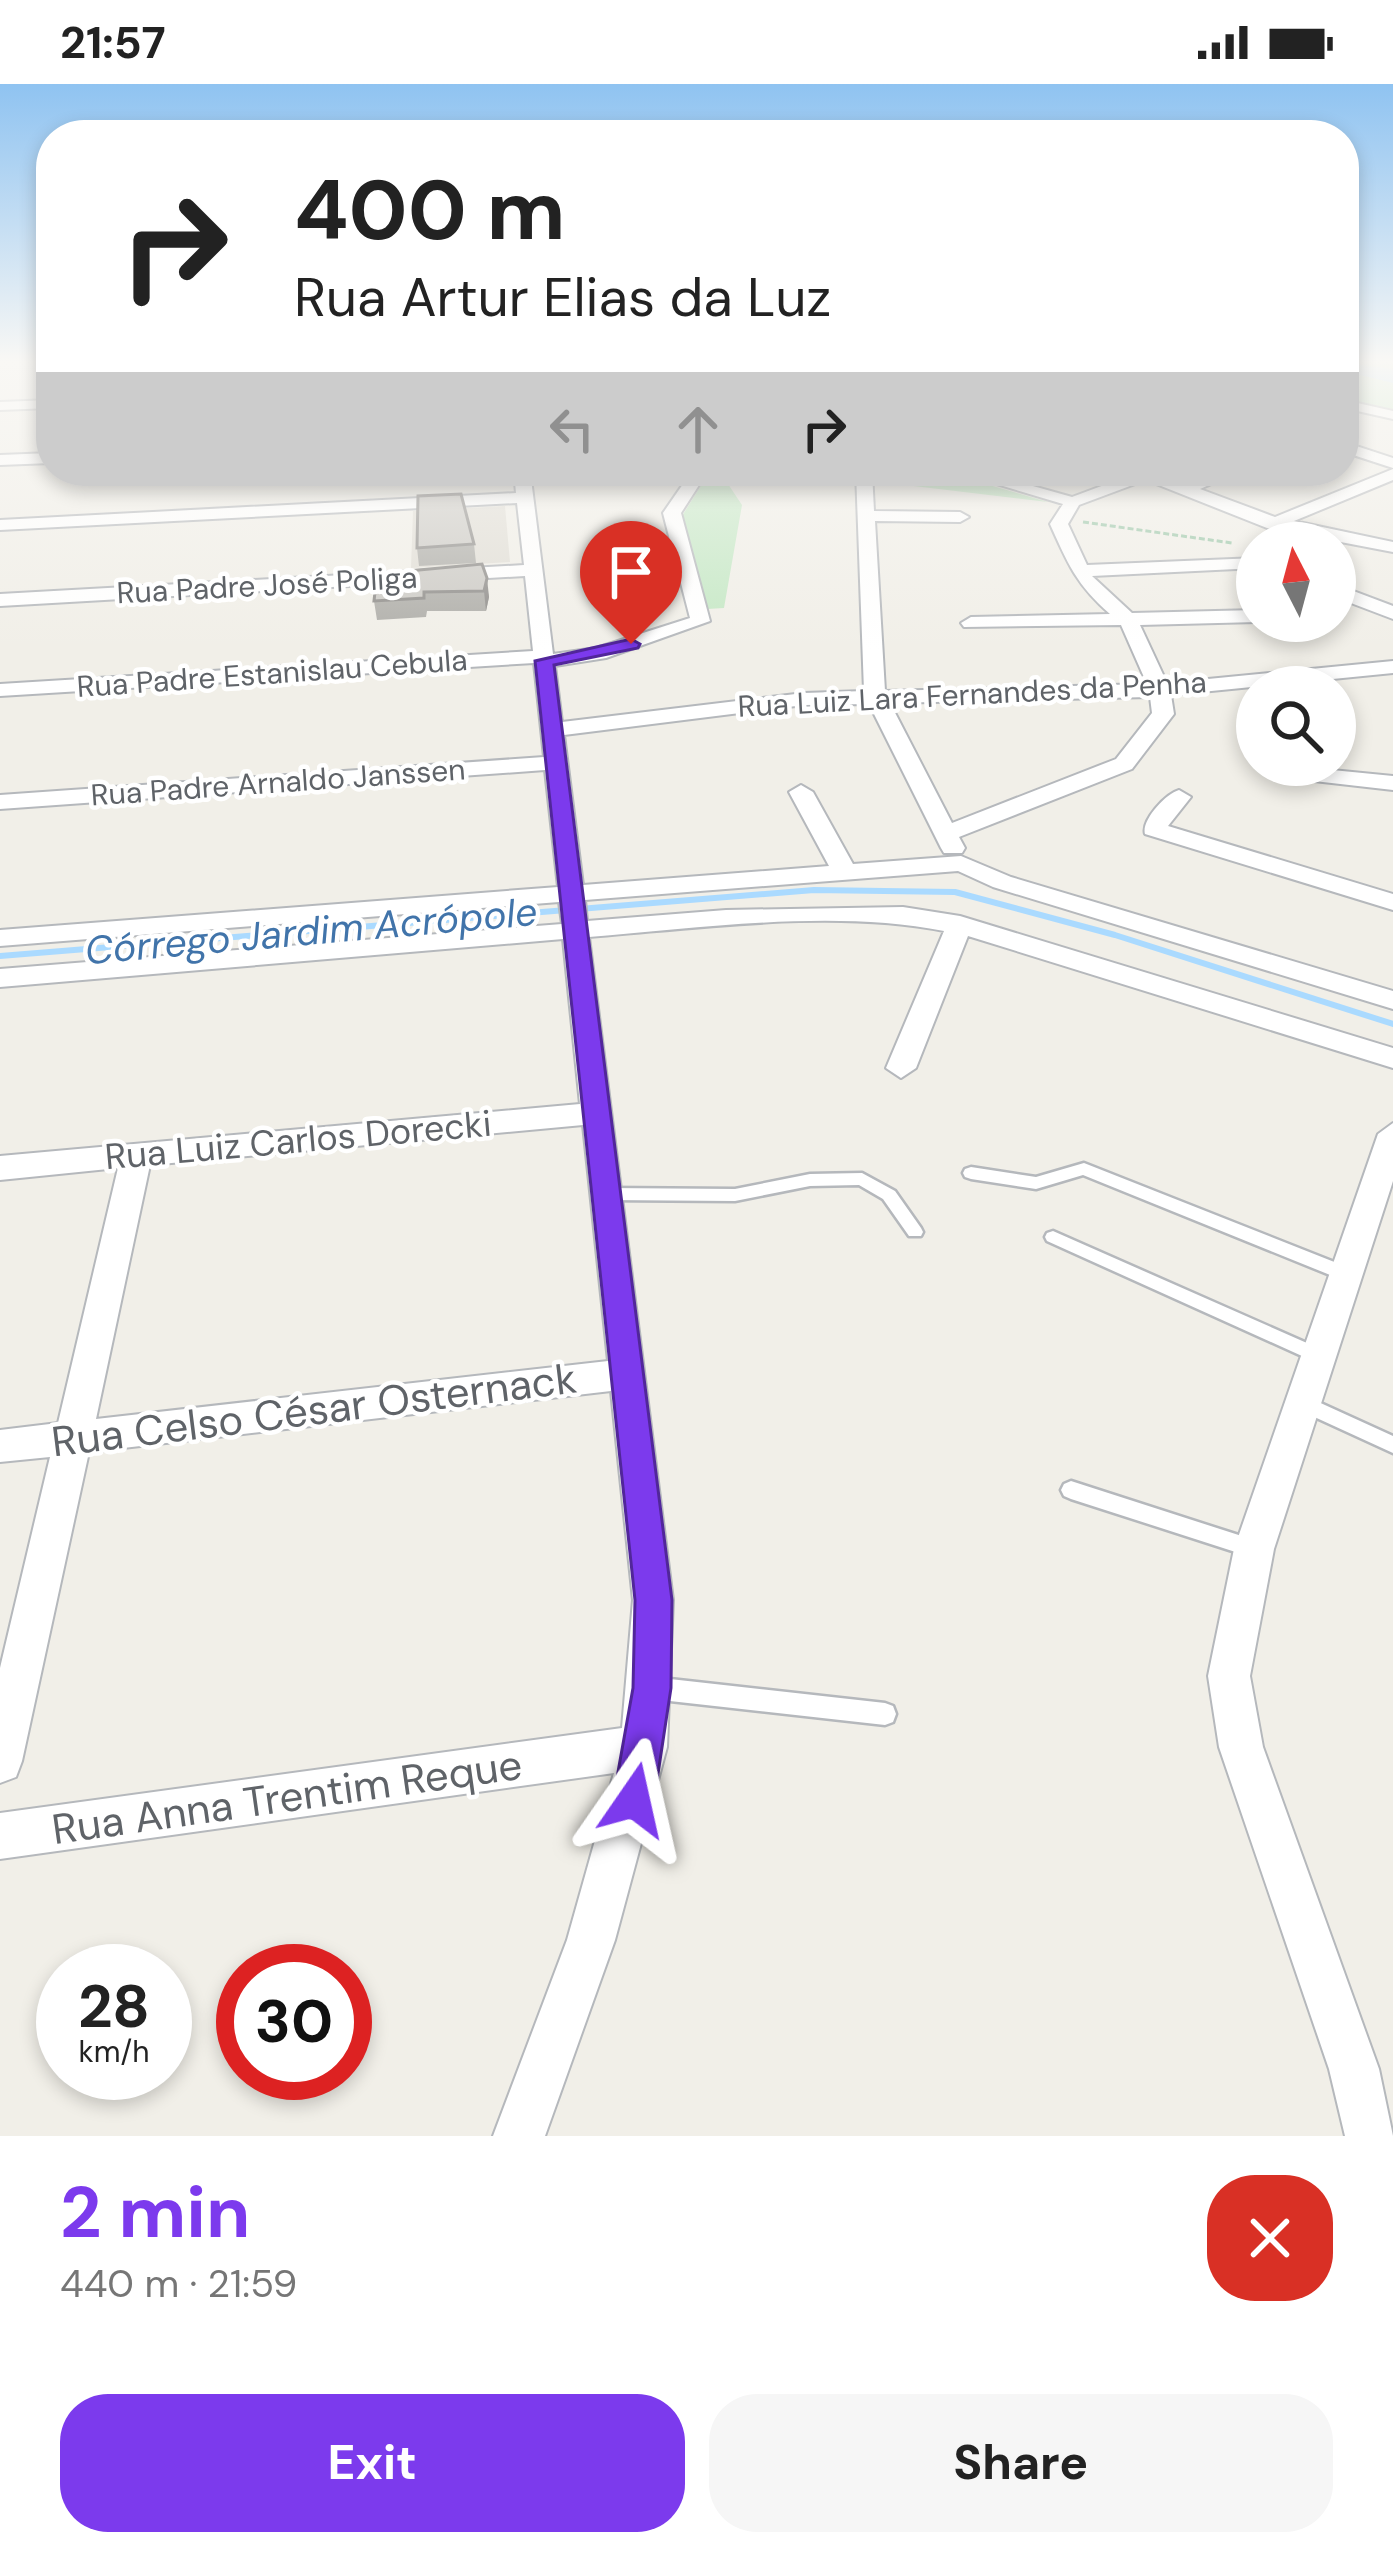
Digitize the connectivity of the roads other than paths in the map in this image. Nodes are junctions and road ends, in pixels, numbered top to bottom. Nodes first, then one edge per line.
1 (32, 459) edge
2 (0, 460) edge
3 (1393, 474) edge
4 (524, 486) edge
5 (690, 486) edge
6 (864, 486) edge
7 (1002, 486) edge
8 (1115, 486) edge
9 (1177, 486) edge
10 (1193, 486) edge
11 (1185, 489) junction
12 (525, 498) junction
13 (1066, 510) junction
14 (866, 516) junction
15 (960, 517) dead end
16 (1273, 522) edge
17 (1278, 522) edge
18 (0, 525) edge
19 (1356, 539) edge
20 (1393, 547) edge
21 (1236, 564) edge
22 (534, 569) junction
23 (1079, 571) junction
24 (1356, 597) edge
25 (0, 600) edge
26 (1389, 608) edge
27 (1356, 611) edge
28 (1236, 617) edge
29 (1129, 621) junction
30 (971, 622) dead end
31 (544, 658) junction
32 (1393, 668) edge
33 (0, 690) edge
34 (1160, 690) junction
35 (874, 694) junction
36 (552, 730) junction
37 (556, 763) junction
38 (1356, 779) edge
39 (1393, 783) edge
40 (801, 792) dead end
41 (1178, 797) dead end
42 (0, 802) edge
43 (945, 834) junction
44 (961, 863) junction
45 (845, 872) junction
46 (1393, 902) edge
47 (574, 912) junction
48 (960, 924) junction
49 (0, 938) edge
50 (0, 978) edge
51 (1393, 1000) edge
52 (1393, 1058) edge
53 (901, 1068) dead end
54 (597, 1113) junction
55 (1393, 1134) edge
56 (137, 1155) junction
57 (0, 1168) edge
58 (971, 1173) dead end
59 (606, 1194) junction
60 (915, 1232) dead end
61 (1053, 1237) dead end
62 (1346, 1274) junction
63 (1319, 1356) junction
64 (627, 1374) junction
65 (1303, 1403) junction
66 (73, 1438) junction
67 (1393, 1444) edge
68 (0, 1446) edge
69 (1071, 1490) dead end
70 (1255, 1549) junction
71 (652, 1688) junction
72 (885, 1714) dead end
73 (645, 1747) junction
74 (0, 1761) edge
75 (0, 1836) edge
76 (519, 2136) edge
77 (1371, 2136) edge

1 - 2 street
3 - 17 street
4 - 12 street
5 - 31 street, Rua Padre Estanislau Cebula
6 - 14 street
7 - 13 street
8 - 13 street
9 - 11 street
10 - 11 street
11 - 16 street
12 - 18 street
12 - 22 street
13 - 23 street
14 - 15 street
14 - 35 street
19 - 20 street
21 - 23 street
22 - 25 street, Rua Padre José Poliga
22 - 31 street
23 - 29 street
24 - 26 street
26 - 27 street
28 - 29 street
29 - 30 street
29 - 34 street
31 - 33 street, Rua Padre Estanislau Cebula
31 - 36 street
32 - 34 street, Rua Luiz Lara Fernandes da Penha
34 - 35 street, Rua Luiz Lara Fernandes da Penha
34 - 43 street
35 - 36 street, Rua Luiz Lara Fernandes da Penha
35 - 43 street
36 - 37 street
37 - 42 street, Rua Padre Arnaldo Janssen
37 - 47 street
38 - 39 street
40 - 45 street
41 - 46 street
43 - 44 street
44 - 45 street
44 - 51 street
45 - 47 street
47 - 48 street
47 - 49 street
47 - 50 street
47 - 54 street
48 - 52 street
48 - 53 street
54 - 56 street, Rua Luiz Carlos Dorecki
54 - 59 street
55 - 62 street
56 - 57 street, Rua Luiz Carlos Dorecki
56 - 66 street
58 - 62 lane
59 - 60 lane
59 - 64 street
61 - 63 lane
62 - 63 street
63 - 65 street
64 - 66 street, Rua Celso César Osternack
64 - 71 street
65 - 67 lane
65 - 70 street
66 - 68 street, Rua Celso César Osternack
66 - 74 street
69 - 70 lane
70 - 77 street
71 - 72 lane
71 - 73 street
73 - 75 street, Rua Anna Trentim Reque
73 - 76 street

